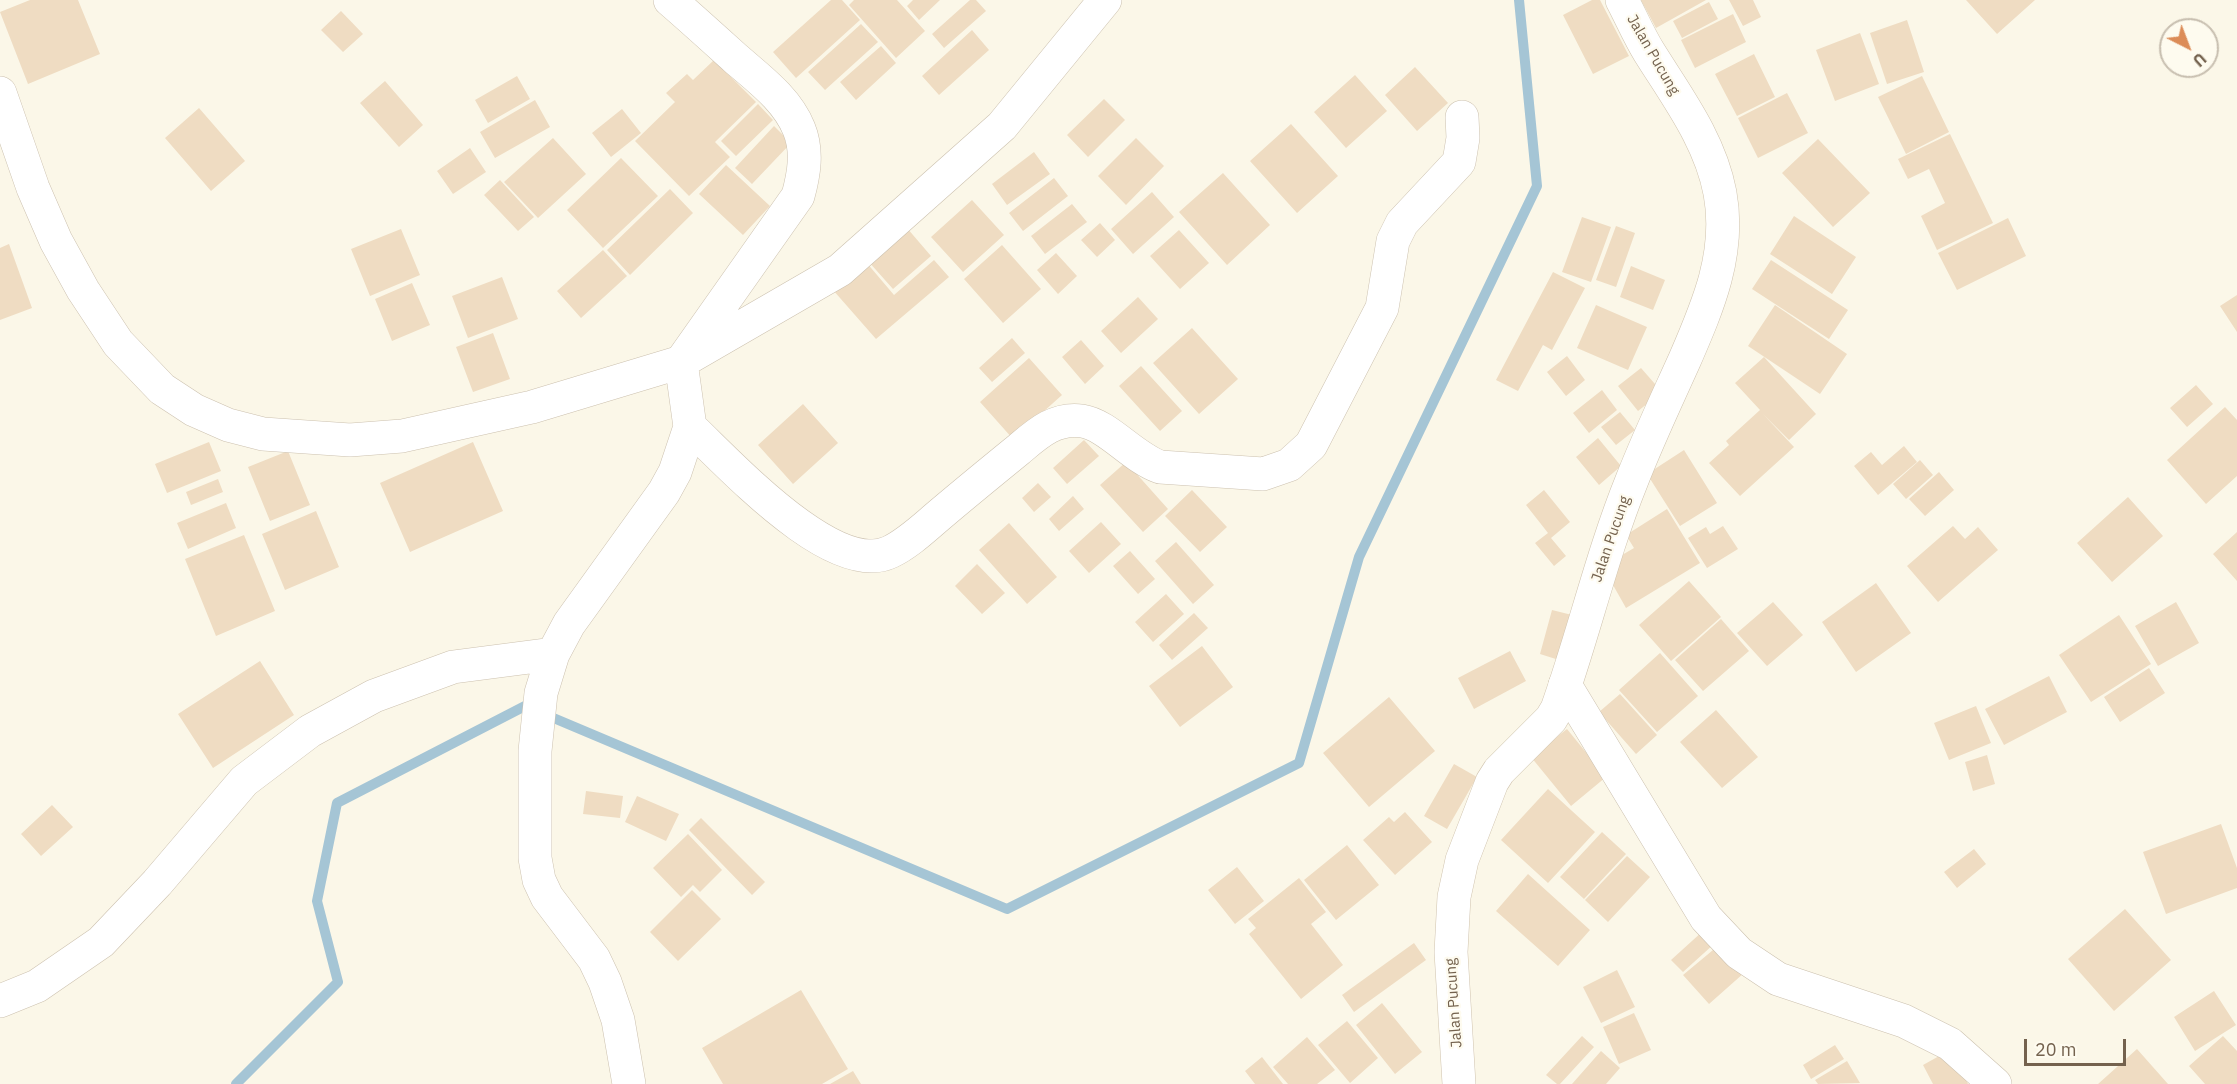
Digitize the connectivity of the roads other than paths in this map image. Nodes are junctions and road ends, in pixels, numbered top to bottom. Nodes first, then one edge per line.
1 (670, 0) edge
2 (1105, 0) edge
3 (1622, 0) edge
4 (0, 93) edge
5 (1462, 117) dead end
6 (681, 362) junction
7 (690, 427) junction
8 (553, 654) junction
9 (1565, 685) junction
10 (0, 1001) edge
11 (629, 1084) edge
12 (1459, 1084) edge
13 (1995, 1084) edge

1 - 6 street
2 - 6 street
3 - 9 street, Jalan Pucung
4 - 6 street
5 - 7 street
6 - 7 street
7 - 8 street
8 - 10 street
8 - 11 street
9 - 12 street, Jalan Pucung
9 - 13 street

